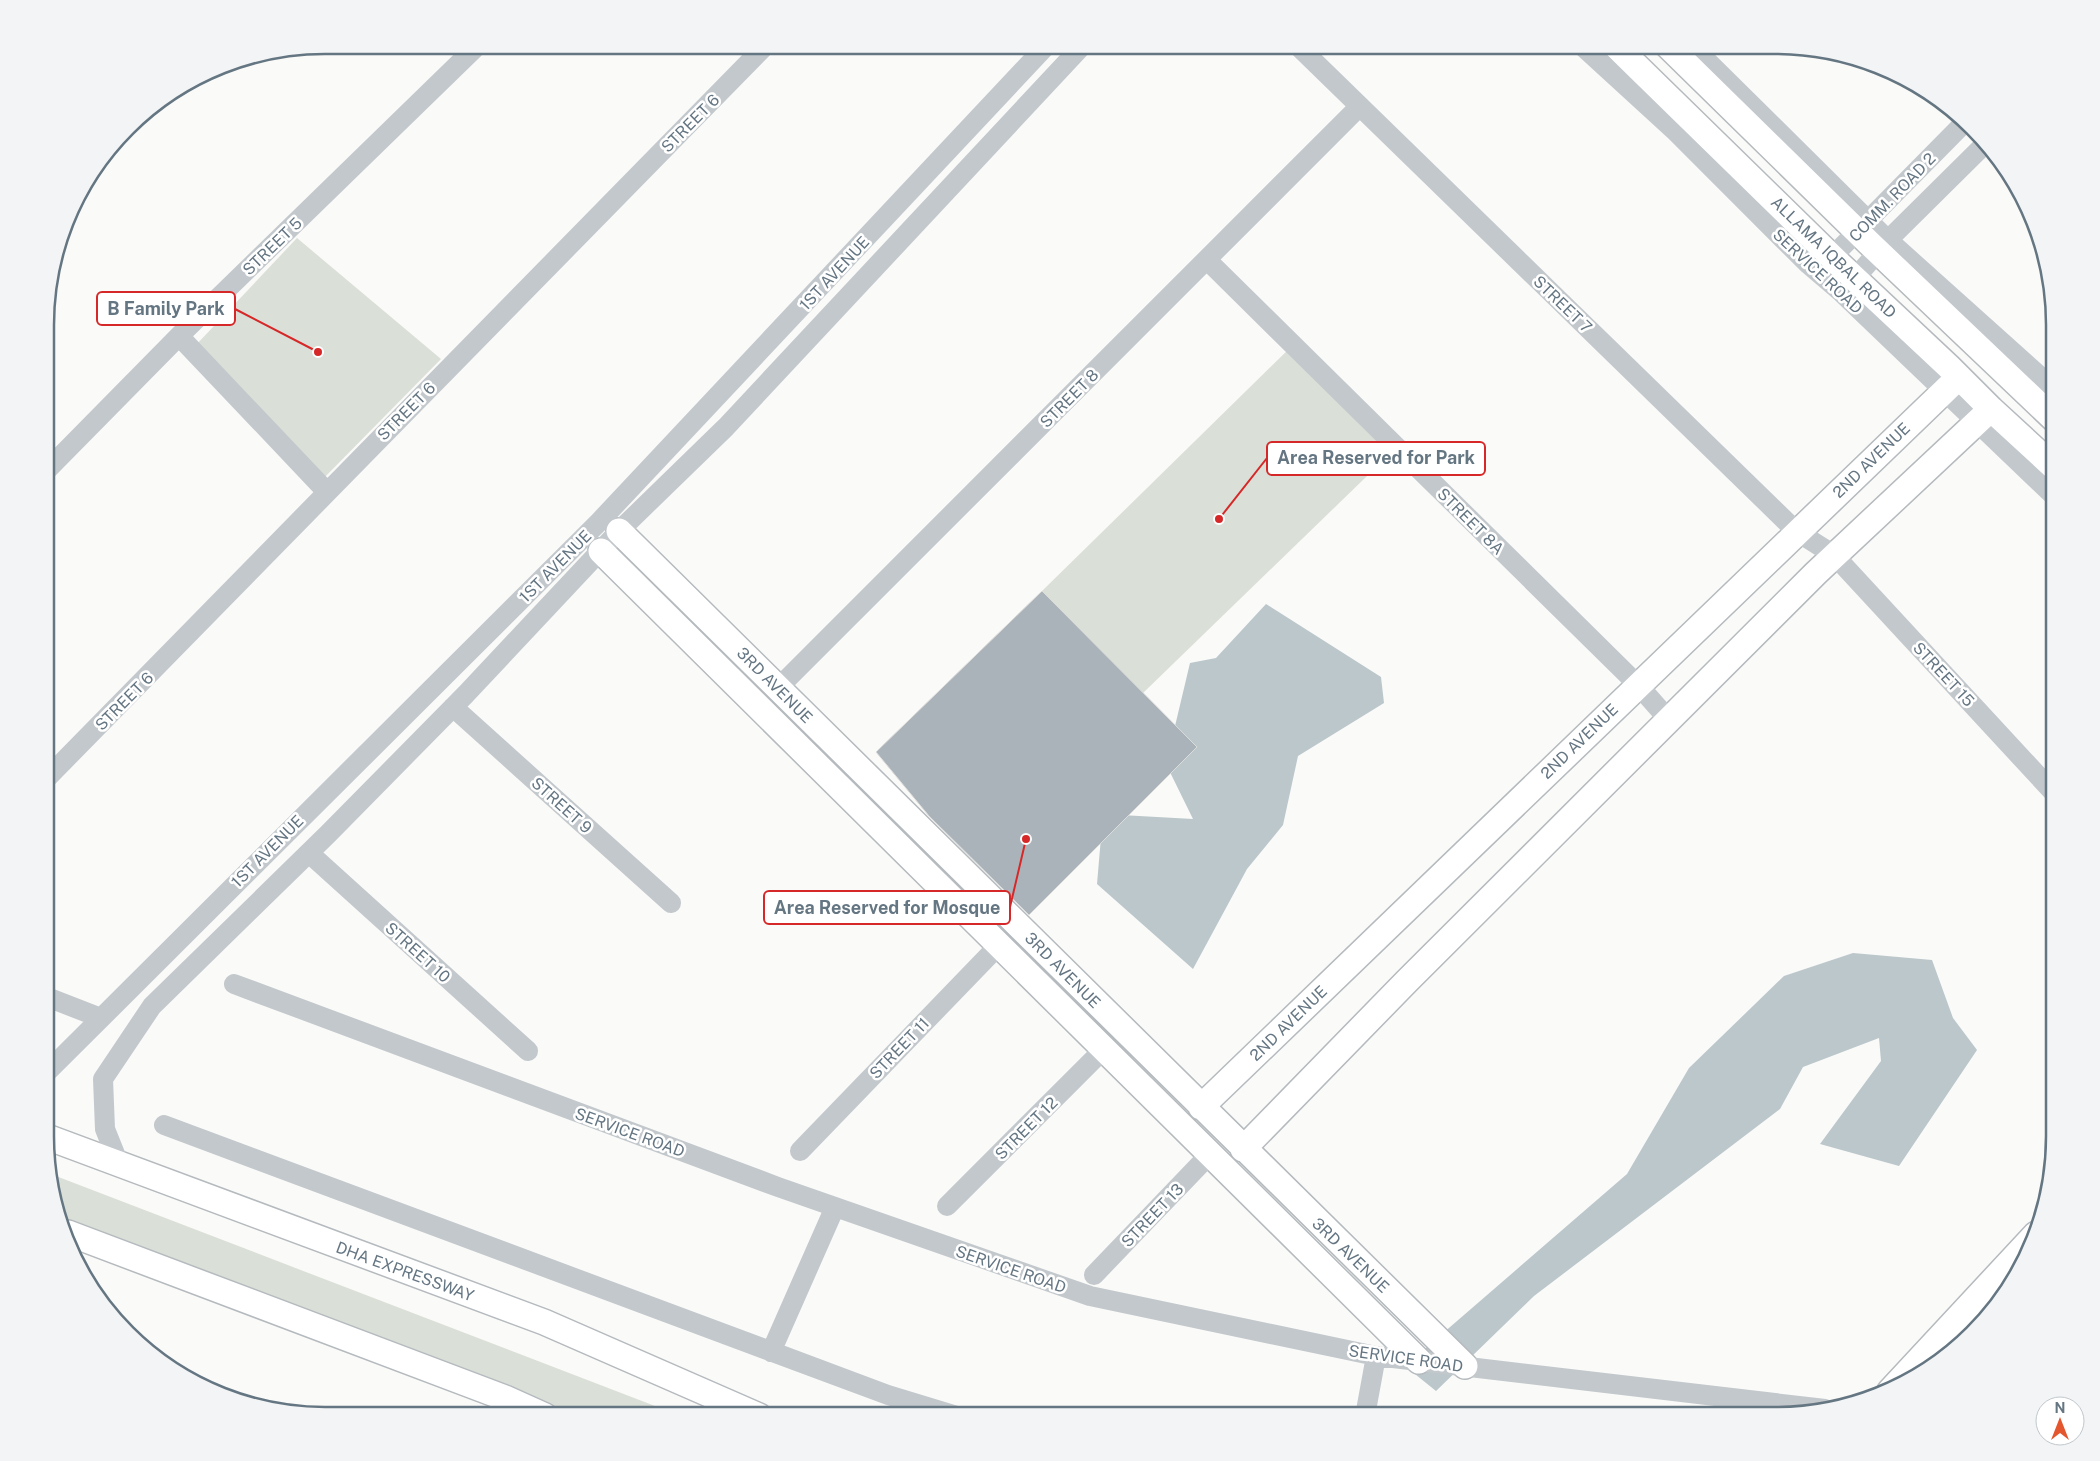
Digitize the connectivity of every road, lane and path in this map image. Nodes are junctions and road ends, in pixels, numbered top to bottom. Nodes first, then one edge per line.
1 (469, 54) edge
2 (757, 54) edge
3 (1039, 54) edge
4 (1075, 54) edge
5 (1306, 54) edge
6 (1590, 54) edge
7 (1624, 54) edge
8 (1677, 54) edge
9 (1700, 54) edge
10 (1360, 106) junction
11 (1961, 127) edge
12 (1981, 148) edge
13 (1863, 226) junction
14 (1883, 246) junction
15 (1207, 260) junction
16 (1825, 264) junction
17 (1848, 286) junction
18 (179, 336) junction
19 (2046, 382) edge
20 (1952, 384) junction
21 (2046, 411) edge
22 (1984, 416) junction
23 (2046, 461) edge
24 (54, 463) edge
25 (2046, 487) edge
26 (327, 492) junction
27 (619, 531) junction
28 (1796, 531) junction
29 (601, 551) junction
30 (1834, 555) junction
31 (1638, 685) junction
32 (778, 688) junction
33 (453, 707) junction
34 (1669, 720) junction
35 (54, 771) edge
36 (2046, 784) edge
37 (309, 853) junction
38 (671, 902) dead end
39 (998, 945) junction
40 (234, 984) dead end
41 (54, 1000) edge
42 (101, 1018) junction
43 (1104, 1050) junction
44 (528, 1051) dead end
45 (54, 1065) edge
46 (1201, 1107) junction
47 (164, 1125) dead end
48 (54, 1141) edge
49 (1243, 1149) junction
50 (800, 1151) dead end
51 (1210, 1154) junction
52 (118, 1164) junction
53 (948, 1206) dead end
54 (835, 1207) junction
55 (72, 1234) edge
56 (2021, 1250) edge
57 (1094, 1275) dead end
58 (771, 1352) junction
59 (1376, 1356) junction
60 (1418, 1361) junction
61 (1465, 1366) junction
62 (1907, 1373) edge
63 (525, 1407) edge
64 (738, 1407) edge
65 (927, 1407) edge
66 (1367, 1407) edge
67 (1797, 1407) edge

1 - 18 street, STREET 5
2 - 26 street, STREET 6
3 - 42 street, 1ST AVENUE
4 - 27 street
5 - 10 street, STREET 7
6 - 16 street, SERVICE ROAD
7 - 16 main road, ALLAMA IQBAL ROAD
8 - 13 main road
9 - 13 street
10 - 15 street, STREET 8
10 - 28 street, STREET 7
11 - 13 street, COMM. ROAD 2
12 - 14 street, COMM. ROAD 2
13 - 14 main road
13 - 16 street, COMM. ROAD 2
14 - 17 street, COMM. ROAD 2
14 - 19 street
14 - 21 main road
15 - 31 street, STREET 8A
15 - 32 street, STREET 8
16 - 17 main road, ALLAMA IQBAL ROAD
17 - 20 main road, ALLAMA IQBAL ROAD
18 - 24 street, STREET 5
18 - 26 street
20 - 22 main road, ALLAMA IQBAL ROAD
20 - 28 main road, 2ND AVENUE
22 - 23 main road, ALLAMA IQBAL ROAD
22 - 25 street
22 - 30 main road
26 - 35 street, STREET 6
27 - 29 street
27 - 32 main road, 3RD AVENUE
28 - 30 street, STREET 7
28 - 31 main road, 2ND AVENUE
29 - 33 street
29 - 39 main road, 3RD AVENUE
30 - 34 main road
30 - 36 street, STREET 15
31 - 34 street, STREET 8A
31 - 46 main road, 2ND AVENUE
32 - 46 main road, 3RD AVENUE
33 - 37 street
33 - 38 street, STREET 9
34 - 49 main road
37 - 44 street, STREET 10
37 - 52 street
39 - 43 main road, 3RD AVENUE
39 - 50 street, STREET 11
40 - 54 street, SERVICE ROAD
41 - 42 street
42 - 45 street, 1ST AVENUE
43 - 51 main road, 3RD AVENUE
43 - 53 street, STREET 12
46 - 49 main road, 3RD AVENUE
47 - 58 street
48 - 52 main road, DHA EXPRESSWAY
49 - 61 main road, 3RD AVENUE
51 - 57 street, STREET 13
51 - 60 main road, 3RD AVENUE
52 - 64 main road, DHA EXPRESSWAY
54 - 58 street
54 - 59 street, SERVICE ROAD
55 - 63 main road
56 - 62 main road
58 - 65 street
59 - 60 street, SERVICE ROAD
59 - 66 street
60 - 61 street, SERVICE ROAD
61 - 67 street, SERVICE ROAD

